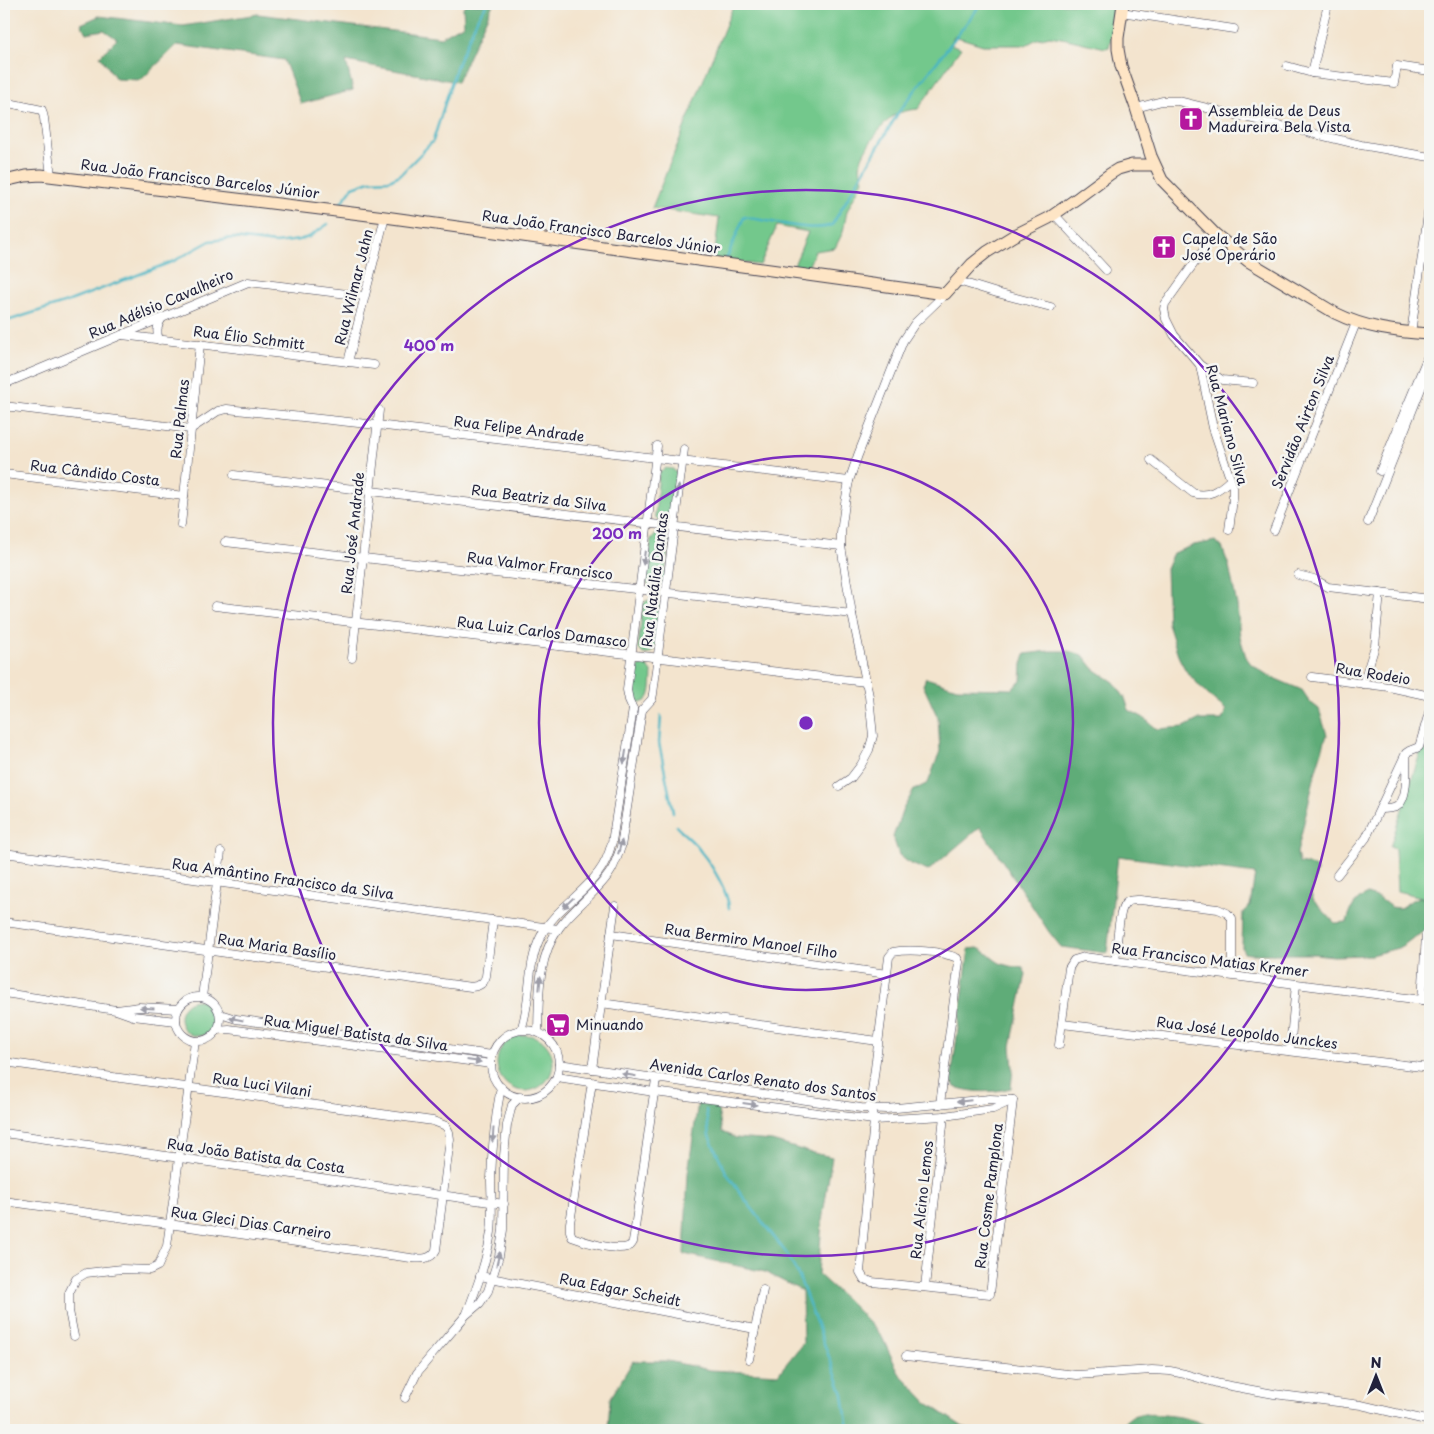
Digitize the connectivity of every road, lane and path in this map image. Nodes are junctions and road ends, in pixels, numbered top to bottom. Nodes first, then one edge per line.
1 (1328, 4) edge
2 (1122, 8) edge
3 (1234, 29) dead end
4 (1287, 66) dead end
5 (1430, 71) edge
6 (1312, 73) junction
7 (4, 102) edge
8 (1136, 108) junction
9 (1430, 157) edge
10 (1154, 165) junction
11 (51, 176) junction
12 (4, 181) edge
13 (1430, 200) edge
14 (1054, 214) junction
15 (385, 217) junction
16 (1215, 234) junction
17 (1106, 270) dead end
18 (958, 280) junction
19 (945, 294) junction
20 (364, 296) junction
21 (1051, 307) dead end
22 (162, 317) junction
23 (1356, 323) junction
24 (1411, 333) junction
25 (1430, 334) edge
26 (121, 335) junction
27 (159, 340) junction
28 (200, 344) junction
29 (1430, 351) edge
30 (348, 362) junction
31 (374, 365) dead end
32 (1200, 365) junction
33 (1430, 366) edge
34 (1253, 383) dead end
35 (4, 384) edge
36 (4, 406) edge
37 (379, 410) dead end
38 (377, 425) junction
39 (191, 429) junction
40 (657, 446) dead end
41 (684, 449) dead end
42 (656, 458) junction
43 (1151, 460) dead end
44 (682, 461) junction
45 (1380, 471) dead end
46 (4, 474) edge
47 (234, 475) dead end
48 (1230, 480) junction
49 (849, 481) junction
50 (370, 491) junction
51 (184, 496) junction
52 (1368, 522) dead end
53 (648, 524) junction
54 (181, 525) dead end
55 (674, 526) junction
56 (1229, 530) dead end
57 (1274, 530) dead end
58 (225, 542) dead end
59 (841, 546) junction
60 (363, 558) junction
61 (1298, 575) dead end
62 (640, 590) junction
63 (666, 593) junction
64 (1380, 593) junction
65 (1430, 599) edge
66 (215, 606) dead end
67 (852, 614) junction
68 (355, 623) junction
69 (632, 655) junction
70 (352, 658) dead end
71 (658, 658) junction
72 (1312, 677) dead end
73 (866, 682) junction
74 (1363, 684) junction
75 (1430, 696) edge
76 (633, 709) junction
77 (1430, 709) edge
78 (642, 710) junction
79 (1406, 753) junction
80 (839, 786) dead end
81 (1380, 809) junction
82 (221, 852) dead end
83 (4, 853) edge
84 (1337, 875) dead end
85 (217, 882) junction
86 (615, 906) dead end
87 (494, 920) junction
88 (4, 922) edge
89 (546, 927) junction
90 (558, 929) junction
91 (611, 934) junction
92 (1426, 935) dead end
93 (208, 950) junction
94 (1115, 961) junction
95 (887, 974) junction
96 (1232, 976) junction
97 (1296, 984) junction
98 (4, 993) edge
99 (202, 997) junction
100 (1426, 1000) edge
101 (601, 1003) junction
102 (178, 1009) junction
103 (116, 1010) junction
104 (220, 1014) junction
105 (176, 1021) junction
106 (1062, 1024) junction
107 (217, 1030) junction
108 (521, 1030) junction
109 (538, 1032) junction
110 (195, 1041) junction
111 (878, 1041) junction
112 (1059, 1045) dead end
113 (1290, 1051) junction
114 (492, 1055) junction
115 (4, 1062) edge
116 (491, 1064) junction
117 (560, 1064) junction
118 (1430, 1068) edge
119 (592, 1069) junction
120 (557, 1077) junction
121 (656, 1079) junction
122 (592, 1082) junction
123 (501, 1087) junction
124 (188, 1088) junction
125 (654, 1092) junction
126 (520, 1097) junction
127 (1013, 1100) junction
128 (940, 1104) junction
129 (870, 1108) junction
130 (944, 1116) junction
131 (874, 1120) junction
132 (4, 1133) edge
133 (179, 1158) junction
134 (443, 1196) junction
135 (4, 1201) edge
136 (492, 1203) junction
137 (504, 1204) junction
138 (170, 1224) junction
139 (480, 1276) junction
140 (493, 1278) junction
141 (925, 1288) junction
142 (763, 1290) dead end
143 (466, 1315) junction
144 (755, 1329) junction
145 (74, 1336) dead end
146 (906, 1356) dead end
147 (749, 1359) dead end
148 (405, 1398) dead end
149 (1430, 1421) edge

1 - 6 street
2 - 3 street
2 - 8 street
4 - 6 street
5 - 6 street
7 - 11 street
8 - 9 street
8 - 10 street
10 - 14 street
10 - 16 street
11 - 12 street, Rua João Francisco Barcelos Júnior
11 - 15 street, Rua João Francisco Barcelos Júnior
13 - 24 street
14 - 17 street
14 - 18 street
15 - 19 street, Rua João Francisco Barcelos Júnior
15 - 20 street, Rua Wilmar Jahn
16 - 23 street
16 - 32 street, Rua Mariano Silva
18 - 19 street
18 - 21 street
19 - 49 street
20 - 22 street, Rua Adélsio Cavalheiro
20 - 30 street, Rua Wilmar Jahn
22 - 26 street, Rua Adélsio Cavalheiro
22 - 27 street
23 - 24 street
23 - 57 street, Servidão Airton Silva
24 - 25 street
26 - 27 street, Rua Élio Schmitt
26 - 35 street, Rua Adélsio Cavalheiro
27 - 28 street, Rua Élio Schmitt
28 - 30 street, Rua Élio Schmitt
28 - 39 street, Rua Palmas
29 - 45 street
30 - 31 street, Rua Élio Schmitt
32 - 34 street
32 - 48 street, Rua Mariano Silva
33 - 52 street
36 - 39 street
37 - 38 street, Rua José Andrade
38 - 39 street, Rua Felipe Andrade
38 - 42 street, Rua Felipe Andrade
38 - 50 street, Rua José Andrade
39 - 51 street, Rua Palmas
40 - 42 street
41 - 44 street, Rua Natália Dantas
42 - 44 street, Rua Felipe Andrade
42 - 53 street
43 - 48 street
44 - 49 street, Rua Felipe Andrade
55 -> 44 street, Rua Natália Dantas
46 - 51 street, Rua Cândido Costa
47 - 50 street, Rua Beatriz da Silva
48 - 56 street, Rua Mariano Silva
49 - 59 street
50 - 53 street, Rua Beatriz da Silva
50 - 60 street, Rua José Andrade
51 - 54 street, Rua Palmas
53 - 55 street, Rua Beatriz da Silva
53 -> 62 street
55 - 59 street, Rua Beatriz da Silva
55 - 63 street, Rua Natália Dantas
58 - 60 street, Rua Valmor Francisco
59 - 67 street
60 - 62 street, Rua Valmor Francisco
60 - 68 street, Rua José Andrade
61 - 64 street
62 - 63 street, Rua Valmor Francisco
62 - 69 street
63 - 67 street, Rua Valmor Francisco
63 - 71 street, Rua Natália Dantas
64 - 65 street
64 - 74 street
66 - 68 street, Rua Luiz Carlos Damasco
67 - 73 street
68 - 69 street, Rua Luiz Carlos Damasco
68 - 70 street, Rua José Andrade
69 - 71 street, Rua Luiz Carlos Damasco
69 - 76 street
71 - 73 street, Rua Luiz Carlos Damasco
71 - 78 street, Rua Natália Dantas
72 - 74 street, Rua Rodeio
73 - 80 street
74 - 75 street, Rua Rodeio
76 - 78 street
76 -> 89 street
77 - 79 street
90 -> 78 street
79 - 81 street
79 - 81 street
81 - 84 street
82 - 85 street
83 - 85 street, Rua Amântino Francisco da Silva
85 - 87 street, Rua Amântino Francisco da Silva
85 - 93 street
86 - 91 street
87 - 89 street, Rua Amântino Francisco da Silva
87 - 93 street, Rua Maria Basílio
88 - 93 street, Rua Maria Basílio
89 - 90 street, Rua Amântino Francisco da Silva
89 - 108 street
109 -> 90 street
91 - 95 street, Rua Bermiro Manoel Filho
91 - 101 street
92 - 100 street
93 - 99 street
94 - 96 street, Rua Francisco Matias Kremer
94 - 96 street
94 - 106 street, Rua Francisco Matias Kremer
95 - 111 street
95 - 128 street
96 - 97 street, Rua Francisco Matias Kremer
97 - 100 street, Rua Francisco Matias Kremer
97 - 113 street
98 - 103 street
99 - 102 street
99 - 104 street
101 - 111 street
101 - 119 street
102 -> 103 street
102 - 105 street
103 - 105 street
104 - 107 street
114 -> 104 street, Rua Miguel Batista da Silva
105 - 110 street
106 - 112 street, Rua Francisco Matias Kremer
106 - 113 street, Rua José Leopoldo Junckes
107 - 110 street
107 -> 116 street, Rua Miguel Batista da Silva
108 - 109 street
108 - 114 street
109 - 117 street
110 - 124 street
111 - 129 street
113 - 118 street, Rua José Leopoldo Junckes
114 - 116 street
115 - 124 street, Rua Luci Vilani
116 - 123 street
117 - 119 street, Avenida Carlos Renato dos Santos
117 - 120 street
121 -> 119 street, Avenida Carlos Renato dos Santos
120 - 122 street, Avenida Carlos Renato dos Santos
120 - 126 street
121 - 125 street
121 - 129 street, Avenida Carlos Renato dos Santos
122 - 125 street, Avenida Carlos Renato dos Santos
122 - 125 street
123 - 126 street
123 -> 136 street
124 - 133 street
124 - 134 street, Rua Luci Vilani
125 -> 131 street, Avenida Carlos Renato dos Santos
126 - 137 street
127 -> 128 street, Avenida Carlos Renato dos Santos
127 - 130 street, Avenida Carlos Renato dos Santos
127 - 141 street, Rua Cosme Pamplona
128 - 129 street, Avenida Carlos Renato dos Santos
129 - 131 street
130 - 131 street, Avenida Carlos Renato dos Santos
130 - 141 street, Rua Alcino Lemos
131 - 141 street
132 - 133 street, Rua João Batista da Costa
133 - 134 street, Rua João Batista da Costa
133 - 138 street
134 - 136 street, Rua João Batista da Costa
134 - 138 street, Rua Gleci Dias Carneiro
135 - 138 street, Rua Gleci Dias Carneiro
136 - 137 street, Rua João Batista da Costa
136 - 139 street
140 -> 137 street
138 - 145 street
139 - 140 street, Rua Edgar Scheidt
139 - 143 street
140 - 143 street
140 - 144 street, Rua Edgar Scheidt
142 - 144 street
143 - 148 street
144 - 147 street
146 - 149 street

